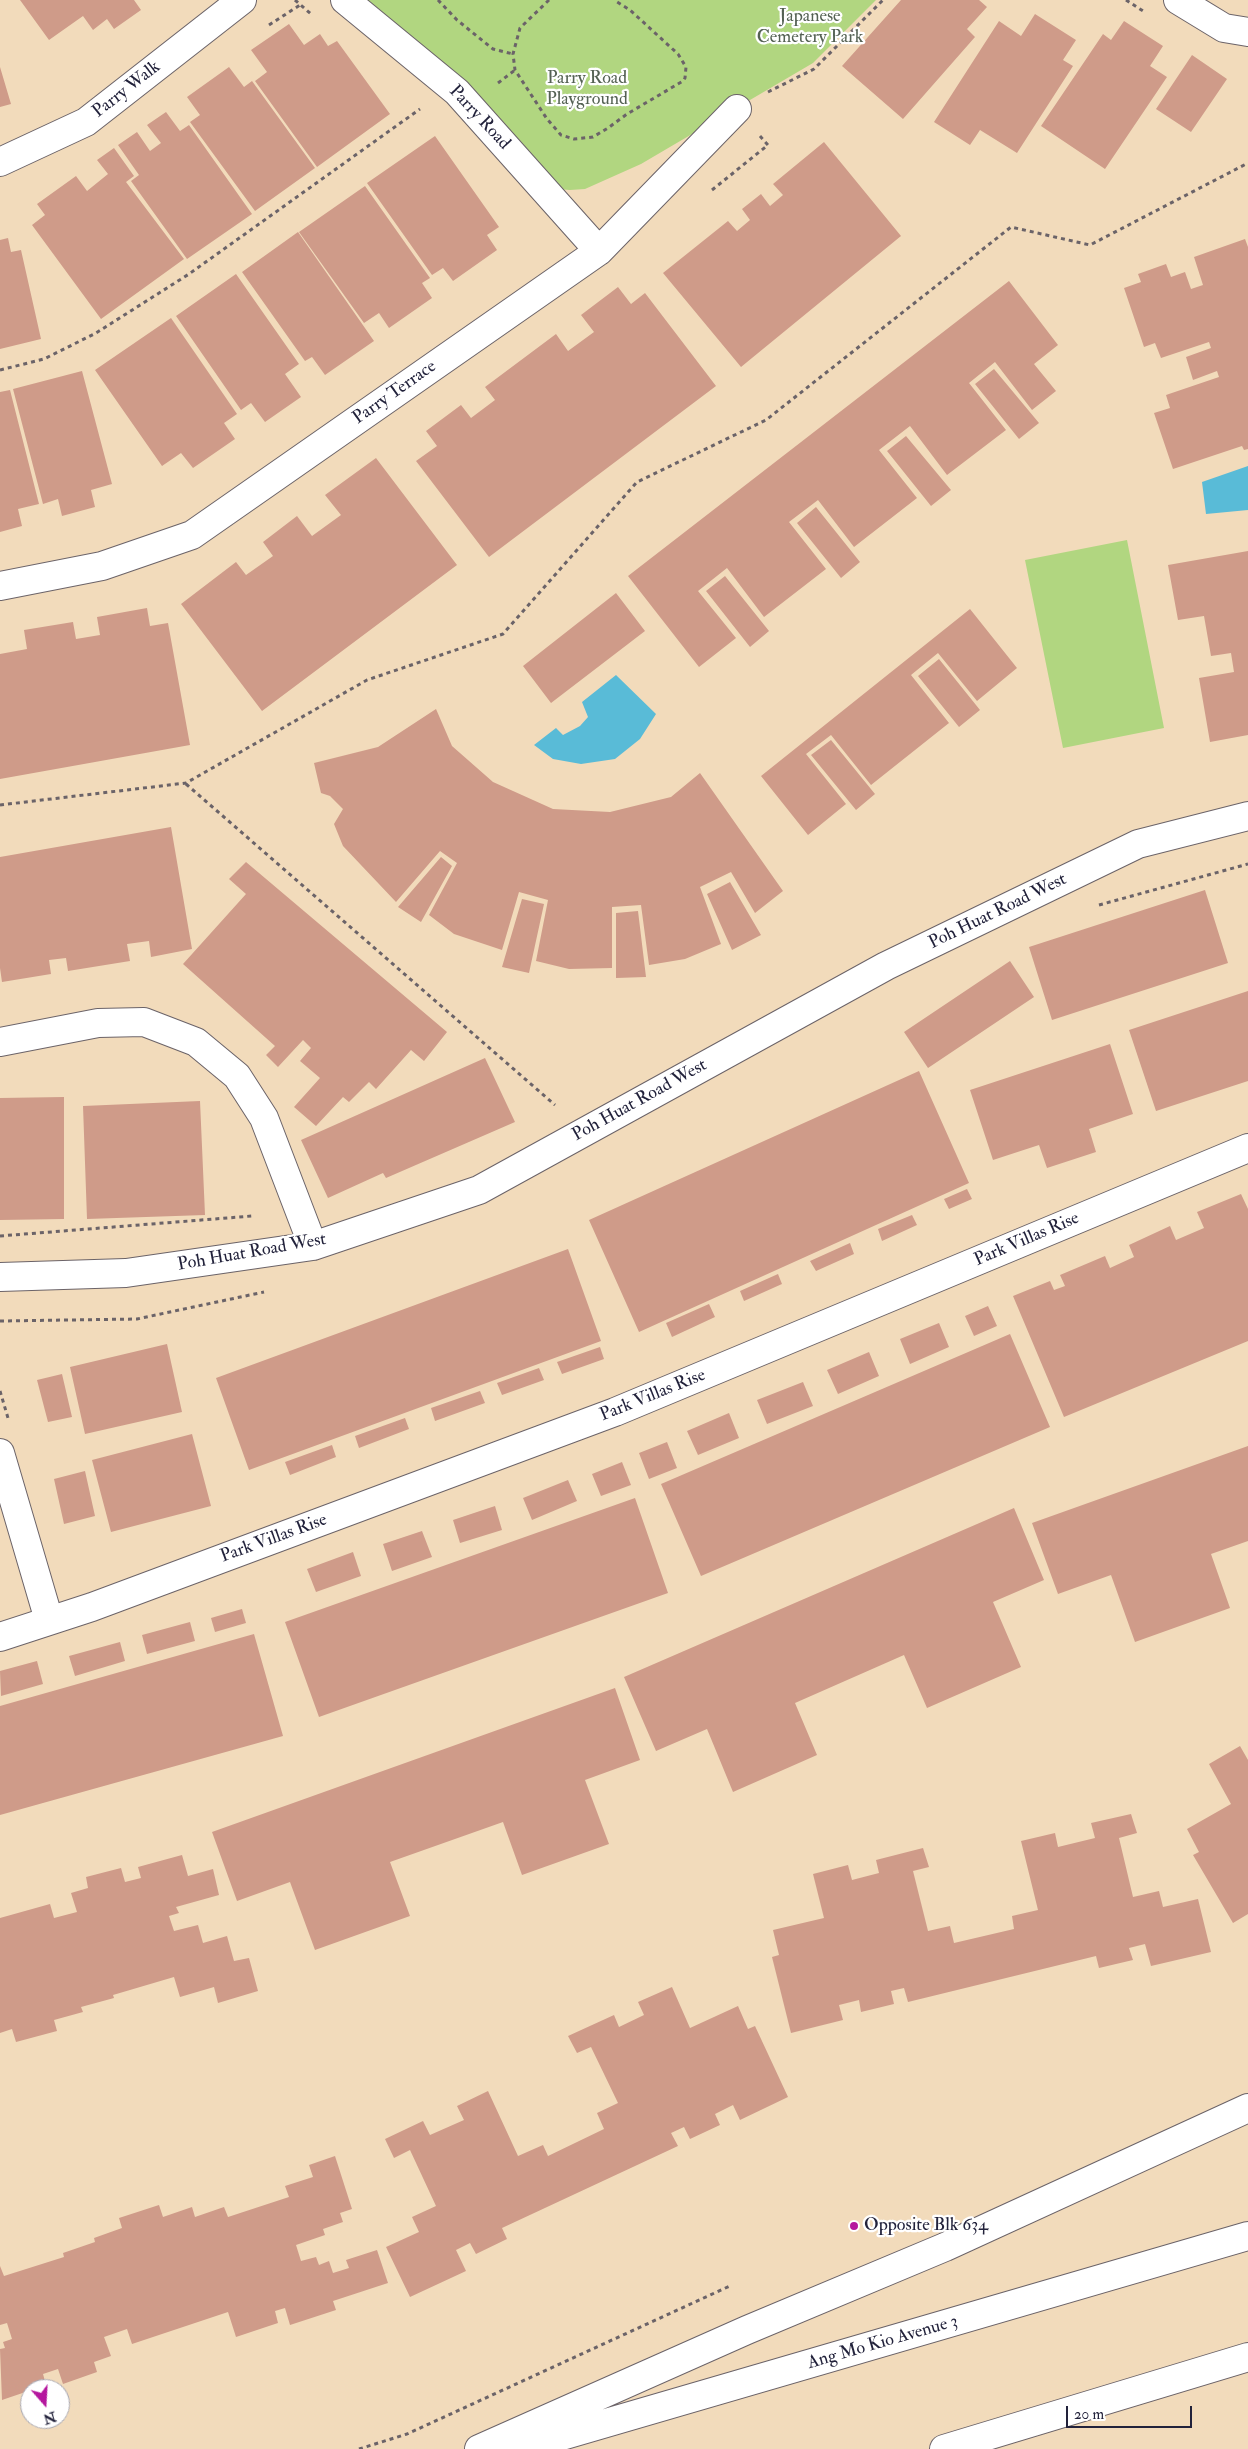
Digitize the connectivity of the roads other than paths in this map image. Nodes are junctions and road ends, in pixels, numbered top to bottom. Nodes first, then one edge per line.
1 (242, 0) edge
2 (345, 0) edge
3 (1178, 0) edge
4 (1248, 32) edge
5 (737, 109) road end
6 (0, 162) edge
7 (599, 251) junction
8 (0, 586) edge
9 (1248, 816) edge
10 (0, 1042) edge
11 (1248, 1148) edge
12 (313, 1246) junction
13 (0, 1277) edge
14 (0, 1453) edge
15 (49, 1620) junction
16 (0, 1637) edge
17 (1248, 2108) edge
18 (1248, 2236) edge
19 (1248, 2357) edge
20 (479, 2449) edge
21 (517, 2449) edge
22 (944, 2449) edge

1 - 6 main road, Parry Walk
2 - 7 main road, Parry Road
3 - 4 main road
5 - 7 main road, Parry Terrace
7 - 8 main road, Parry Terrace
9 - 12 main road, Poh Huat Road West
10 - 12 main road
11 - 15 main road, Park Villas Rise
12 - 13 main road, Poh Huat Road West
14 - 15 main road
15 - 16 main road, Park Villas Rise
17 - 20 main road
18 - 21 main road, Ang Mo Kio Avenue 3
19 - 22 main road

